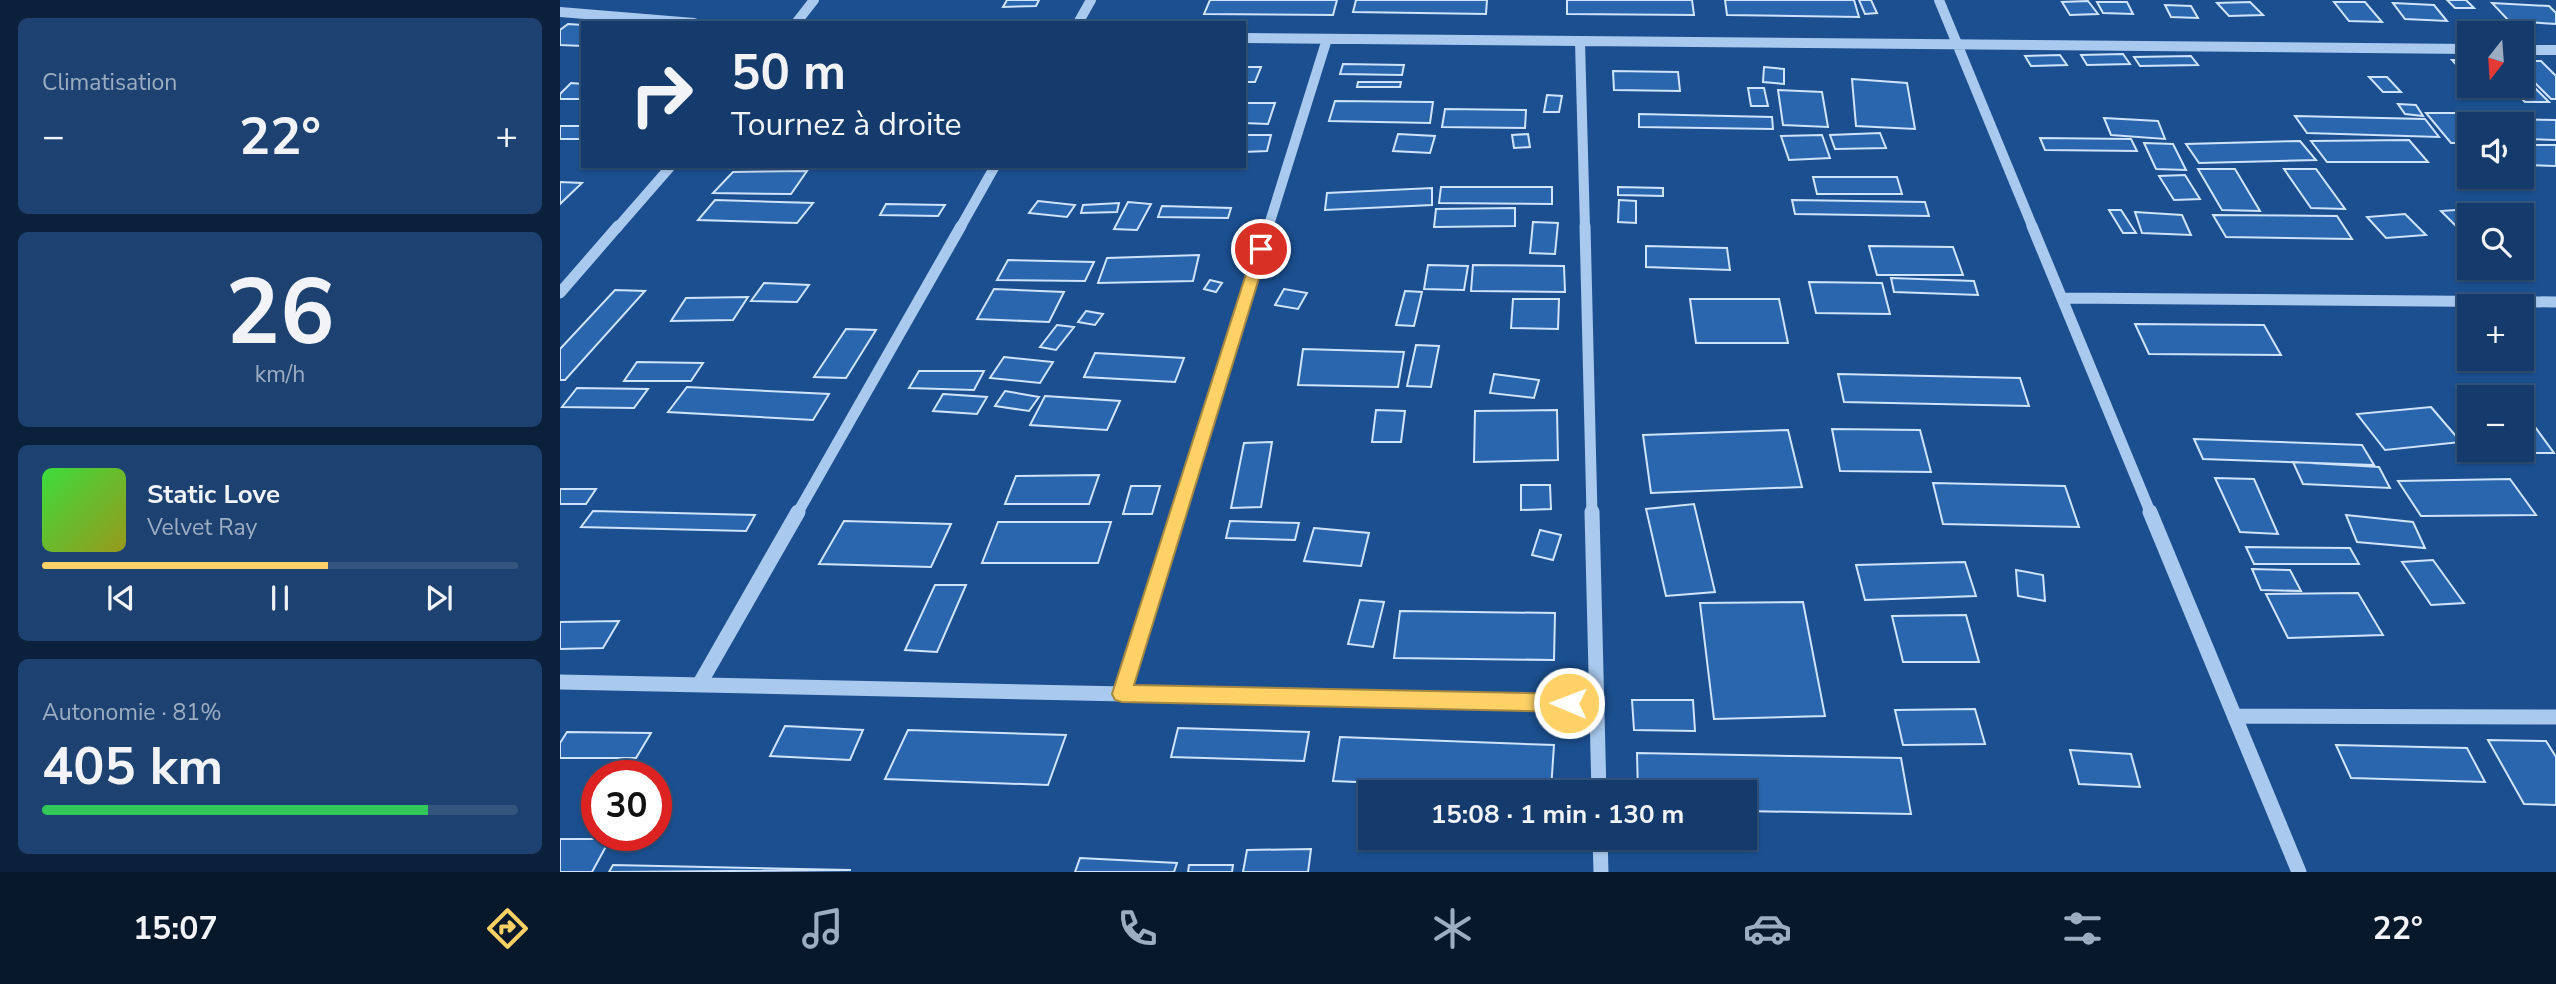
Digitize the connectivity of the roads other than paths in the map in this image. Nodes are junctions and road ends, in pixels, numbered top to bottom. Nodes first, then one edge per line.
1 (814, 0) edge
2 (1091, 0) edge
3 (1939, 0) edge
4 (560, 12) edge
5 (670, 21) edge
6 (798, 21) edge
7 (1079, 21) edge
8 (1246, 38) edge
9 (1327, 39) junction
10 (1580, 42) junction
11 (1958, 46) junction
12 (2457, 50) edge
13 (2534, 50) edge
14 (2556, 50) edge
15 (669, 168) edge
16 (994, 168) edge
17 (560, 293) edge
18 (2063, 298) junction
19 (2556, 302) edge
20 (560, 682) edge
21 (699, 685) junction
22 (1122, 694) junction
23 (1597, 704) junction
24 (2235, 716) junction
25 (2556, 717) edge
26 (1599, 780) edge
27 (1600, 850) edge
28 (1601, 872) edge
29 (2299, 872) edge

1 - 6 street
2 - 7 street
3 - 11 street
4 - 5 street
8 - 9 street
9 - 10 street
9 - 22 street
10 - 11 street
10 - 23 street
11 - 12 street
11 - 18 street
13 - 14 street
15 - 17 street
16 - 21 street
18 - 19 street
18 - 24 street
20 - 21 street
21 - 22 street
22 - 23 street
23 - 26 street
24 - 25 street
24 - 29 street
27 - 28 street

